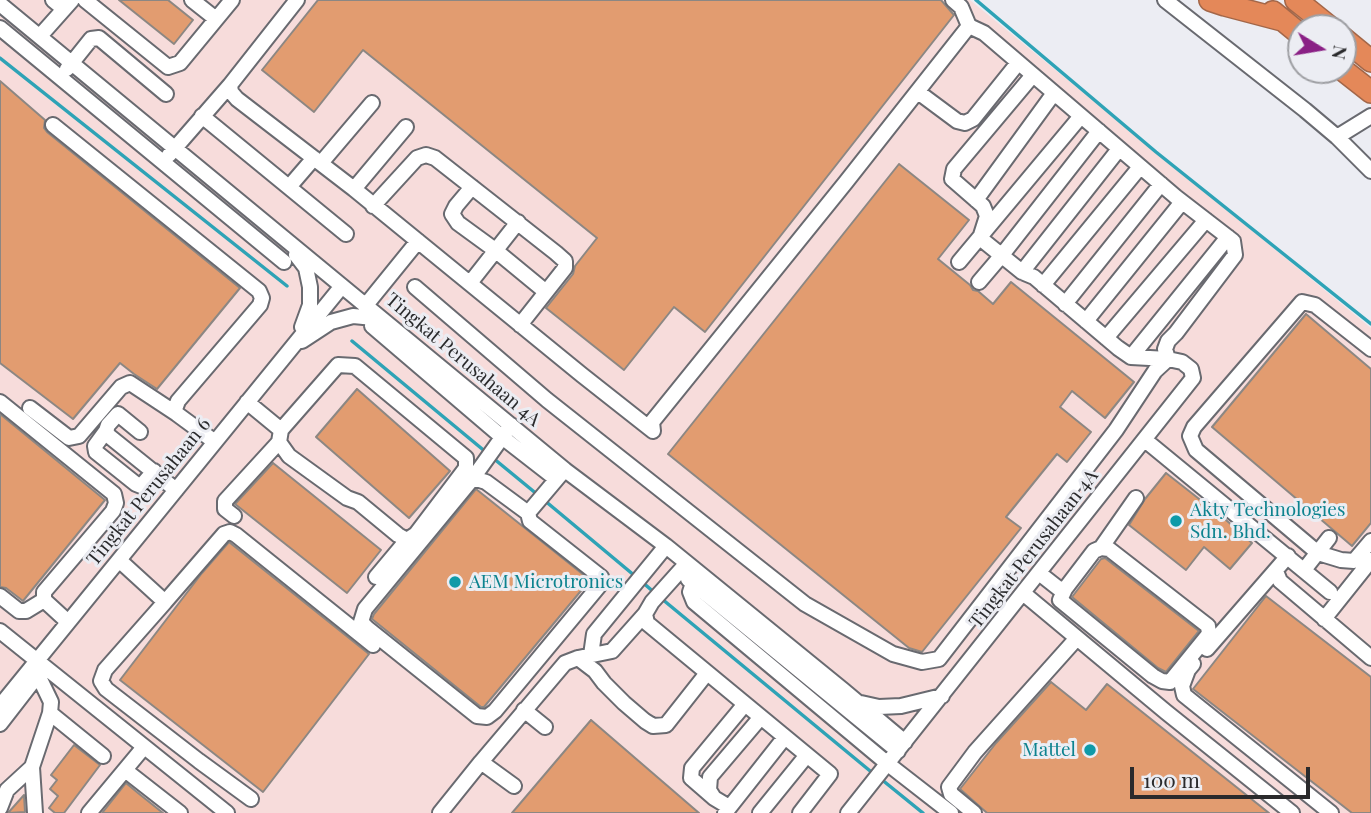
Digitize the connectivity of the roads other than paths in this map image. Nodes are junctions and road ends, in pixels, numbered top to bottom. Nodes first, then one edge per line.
1 (85, 0) edge
2 (191, 0) edge
3 (232, 0) edge
4 (297, 0) edge
5 (953, 0) edge
6 (1165, 0) edge
7 (1210, 0) edge
8 (1258, 0) edge
9 (1296, 0) edge
10 (63, 3) edge
11 (0, 4) edge
12 (1314, 14) edge
13 (216, 19) junction
14 (1282, 20) junction
15 (1287, 24) edge
16 (969, 26) junction
17 (0, 28) edge
18 (40, 36) junction
19 (1357, 50) edge
20 (1371, 61) edge
21 (72, 63) junction
22 (1018, 63) junction
23 (1033, 75) junction
24 (60, 78) junction
25 (1357, 81) edge
26 (230, 85) junction
27 (918, 92) junction
28 (1054, 93) junction
29 (1371, 93) edge
30 (166, 94) dead end
31 (372, 103) dead end
32 (202, 116) junction
33 (1081, 116) junction
34 (1371, 116) edge
35 (53, 125) dead end
36 (406, 127) dead end
37 (1099, 131) junction
38 (1337, 137) junction
39 (174, 148) junction
40 (1119, 149) junction
41 (318, 160) junction
42 (162, 163) junction
43 (1140, 167) junction
44 (1371, 171) edge
45 (1161, 184) junction
46 (289, 187) junction
47 (472, 187) junction
48 (354, 189) junction
49 (976, 200) junction
50 (1182, 202) junction
51 (373, 206) junction
52 (252, 212) junction
53 (1206, 220) junction
54 (518, 222) junction
55 (240, 226) junction
56 (278, 232) junction
57 (346, 234) dead end
58 (1228, 237) junction
59 (980, 239) junction
60 (418, 241) junction
61 (495, 250) junction
62 (1002, 256) junction
63 (284, 262) dead end
64 (959, 262) dead end
65 (1022, 272) junction
66 (979, 282) dead end
67 (470, 283) junction
68 (1043, 285) junction
69 (342, 286) junction
70 (415, 287) dead end
71 (546, 292) junction
72 (1065, 304) junction
73 (366, 305) junction
74 (1086, 321) junction
75 (520, 325) junction
76 (372, 326) dead end
77 (396, 336) junction
78 (1106, 338) junction
79 (292, 347) junction
80 (1371, 349) edge
81 (1131, 357) junction
82 (1168, 359) junction
83 (0, 402) edge
84 (247, 402) junction
85 (30, 408) dead end
86 (177, 415) junction
87 (106, 431) junction
88 (140, 432) dead end
89 (280, 436) junction
90 (503, 436) junction
91 (1145, 440) junction
92 (215, 442) junction
93 (154, 471) junction
94 (473, 478) junction
95 (557, 479) junction
96 (176, 490) junction
97 (1136, 498) dead end
98 (531, 510) junction
99 (234, 516) dead end
100 (1329, 538) dead end
101 (407, 540) junction
102 (1371, 541) edge
103 (666, 546) junction
104 (1101, 548) junction
105 (1318, 552) junction
106 (1288, 556) junction
107 (119, 560) junction
108 (1371, 560) edge
109 (1304, 570) junction
110 (1276, 571) junction
111 (678, 572) junction
112 (1039, 573) junction
113 (376, 577) dead end
114 (696, 578) junction
115 (1065, 589) junction
116 (1330, 592) dead end
117 (1023, 593) junction
118 (0, 596) edge
119 (44, 600) junction
120 (165, 603) junction
121 (648, 608) junction
122 (1324, 619) junction
123 (68, 622) junction
124 (0, 631) edge
125 (1077, 638) junction
126 (378, 649) dead end
127 (584, 656) junction
128 (1371, 658) edge
129 (38, 668) junction
130 (707, 673) junction
131 (844, 690) junction
132 (942, 696) junction
133 (745, 704) junction
134 (0, 706) edge
135 (524, 710) junction
136 (50, 713) junction
137 (761, 717) junction
138 (0, 724) edge
139 (545, 727) dead end
140 (785, 737) junction
141 (144, 747) junction
142 (901, 747) junction
143 (807, 755) junction
144 (103, 756) dead end
145 (481, 762) junction
146 (888, 764) junction
147 (32, 767) junction
148 (125, 770) junction
149 (220, 776) junction
150 (514, 786) dead end
151 (204, 796) junction
152 (714, 798) junction
153 (251, 799) dead end
154 (0, 808) edge
155 (727, 810) edge
156 (857, 810) edge
157 (35, 813) edge
158 (89, 813) edge
159 (180, 813) edge
160 (228, 813) edge
161 (440, 813) edge
162 (760, 813) edge
163 (800, 813) edge
164 (951, 813) edge
165 (974, 813) edge
166 (1292, 813) edge
167 (1331, 813) edge

1 - 13 street
2 - 13 street
3 - 13 street
4 - 26 street
5 - 16 street
6 - 38 street
7 - 14 highway
8 - 14 highway
9 - 12 highway
10 - 18 street
11 - 18 street, Tingkat Perusahaan 4A
14 - 15 highway
16 - 22 street
16 - 27 street
17 - 24 street
18 - 21 street, Tingkat Perusahaan 4A
19 - 20 highway
21 - 24 street
21 - 30 street
21 - 39 street, Tingkat Perusahaan 4A
22 - 23 street
22 - 27 street
23 - 28 street
23 - 49 street
24 - 42 street
25 - 29 highway
26 - 32 street
26 - 41 street
27 - 75 street
28 - 33 street
28 - 49 street
31 - 41 street
32 - 39 street
32 - 46 street
33 - 37 street
33 - 59 street
34 - 38 street
35 - 86 street
36 - 48 street
37 - 40 street
37 - 62 street
38 - 44 street
39 - 42 street
39 - 52 street, Tingkat Perusahaan 4A
40 - 43 street
40 - 65 street
41 - 46 street
41 - 48 street
42 - 55 street
43 - 45 street
43 - 68 street
45 - 50 street
45 - 72 street
46 - 57 street
47 - 51 street
47 - 54 street
47 - 61 street
48 - 51 street
49 - 59 street
50 - 53 street
50 - 74 street
51 - 60 street
52 - 55 street
52 - 56 street, Tingkat Perusahaan 4A
53 - 58 street
53 - 78 street
54 - 61 street
54 - 71 street
55 - 63 street
56 - 69 street, Tingkat Perusahaan 4A
56 - 79 street, Tingkat Perusahaan 6
58 - 81 street
58 - 82 street
59 - 62 street
59 - 64 street
60 - 67 street
60 - 73 street
61 - 67 street
61 - 71 street
62 - 65 street
62 - 66 street
65 - 68 street
67 - 75 street
68 - 72 street
69 - 73 street, Tingkat Perusahaan 4A
69 - 79 street, Tingkat Perusahaan 6
70 - 82 street
71 - 75 street
72 - 74 street
73 - 77 street, Tingkat Perusahaan 4A
74 - 78 street
76 - 77 street
77 - 79 street, Tingkat Perusahaan 6
77 - 90 street, Tingkat Perusahaan 4A
78 - 81 street
79 - 84 street, Tingkat Perusahaan 6
80 - 105 street
81 - 82 street
82 - 91 street, Tingkat Perusahaan 4A
83 - 119 street
84 - 89 street
84 - 92 street, Tingkat Perusahaan 6
85 - 86 street
86 - 92 street
87 - 88 street
87 - 93 street
87 - 93 street
89 - 99 street
89 - 101 street
89 - 101 street
90 - 94 street
90 - 95 street, Tingkat Perusahaan 4A
91 - 106 street
91 - 112 street, Tingkat Perusahaan 4A
92 - 96 street, Tingkat Perusahaan 6
93 - 96 street
94 - 98 street
94 - 98 street
95 - 98 street
95 - 103 street, Tingkat Perusahaan 4A
96 - 107 street, Tingkat Perusahaan 6
97 - 104 street
100 - 105 street
101 - 113 street
102 - 105 street
103 - 111 street, Tingkat Perusahaan 4A
103 - 127 street
104 - 115 street
104 - 115 street
105 - 109 street
106 - 109 street
106 - 110 street
107 - 120 street
107 - 123 street, Tingkat Perusahaan 6
108 - 122 street
109 - 116 street
110 - 122 street
110 - 167 street
111 - 114 street, Tingkat Perusahaan 4A
111 - 121 street
112 - 115 street
112 - 117 street, Tingkat Perusahaan 4A
114 - 131 street, Tingkat Perusahaan 4A
114 - 142 street
114 - 146 street
117 - 125 street
117 - 132 street, Tingkat Perusahaan 4A
118 - 119 street
119 - 123 street
120 - 126 street
120 - 149 street
121 - 127 street
121 - 130 street
122 - 128 street
123 - 129 street, Tingkat Perusahaan 6
124 - 129 street
125 - 165 street
125 - 166 street
127 - 130 street
127 - 135 street
129 - 134 street, Tingkat Perusahaan 6
129 - 136 street
129 - 138 street, Tingkat Perusahaan 6
129 - 141 street
130 - 133 street
131 - 132 street
131 - 142 street, Tingkat Perusahaan 4A
132 - 142 street, Tingkat Perusahaan 4A
133 - 137 street
133 - 152 street
135 - 139 street
135 - 145 street
136 - 144 street
136 - 147 street
137 - 140 street
137 - 152 street
140 - 143 street
140 - 155 street
141 - 148 street
141 - 151 street
142 - 146 street, Tingkat Perusahaan 4A
143 - 162 street
143 - 163 street
145 - 150 street
145 - 161 street
146 - 156 street, Tingkat Perusahaan 4A
146 - 164 street
147 - 154 street
147 - 157 street
148 - 158 street
148 - 159 street
149 - 151 street
149 - 153 street
151 - 160 street
152 - 155 street

